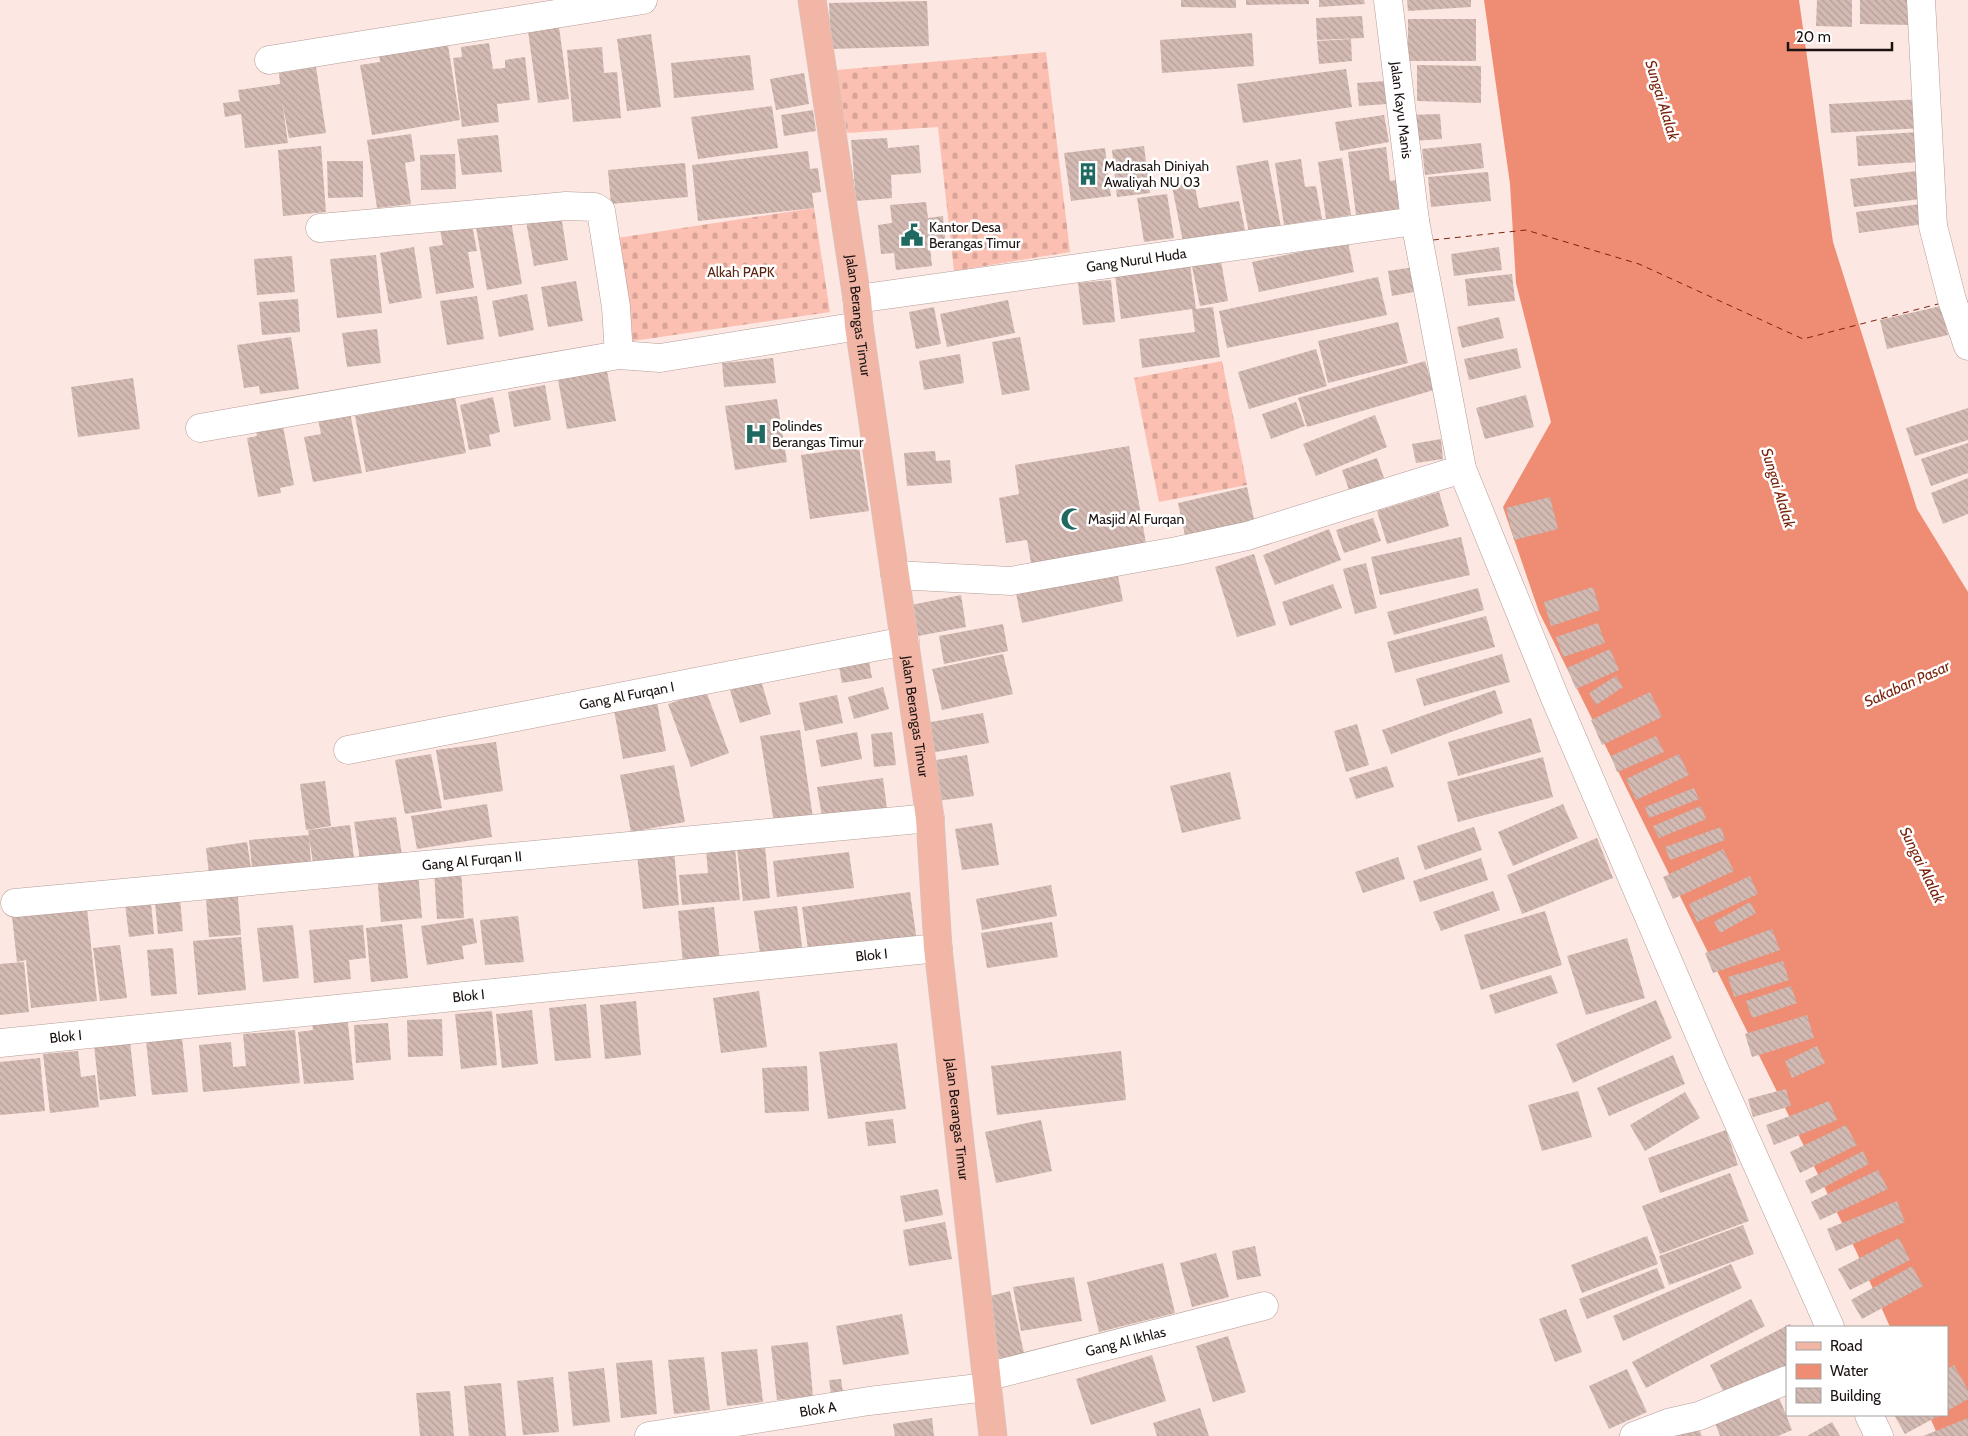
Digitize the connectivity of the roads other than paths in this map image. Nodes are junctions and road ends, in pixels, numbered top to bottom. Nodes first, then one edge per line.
1 (643, 0) edge
2 (812, 0) edge
3 (1388, 0) edge
4 (1921, 0) edge
5 (269, 60) dead end
6 (1416, 221) junction
7 (320, 228) dead end
8 (857, 299) junction
9 (859, 326) junction
10 (1968, 346) edge
11 (619, 355) junction
12 (200, 428) dead end
13 (1462, 469) junction
14 (895, 575) junction
15 (905, 640) junction
16 (348, 750) dead end
17 (930, 818) junction
18 (15, 903) dead end
19 (938, 948) junction
20 (0, 1043) edge
21 (1264, 1306) dead end
22 (1830, 1326) edge
23 (1786, 1380) edge
24 (987, 1382) junction
25 (1869, 1416) edge
26 (649, 1436) edge
27 (992, 1436) edge
28 (1634, 1436) edge
29 (1879, 1436) edge

1 - 5 street
2 - 8 main road, Jalan Berangas Timur
3 - 6 street, Jalan Kayu Manis
4 - 10 street
6 - 8 street, Gang Nurul Huda
6 - 13 street, Jalan Kayu Manis
7 - 11 street
8 - 9 main road, Jalan Berangas Timur
9 - 11 street
9 - 14 main road, Jalan Berangas Timur
11 - 12 street
13 - 14 street
13 - 22 street, Jalan Kayu Manis
14 - 15 main road, Jalan Berangas Timur
15 - 16 street, Gang Al Furqan I
15 - 17 main road, Jalan Berangas Timur
17 - 18 street, Gang Al Furqan II
17 - 19 main road, Jalan Berangas Timur
19 - 20 street, Blok I
19 - 24 main road, Jalan Berangas Timur
21 - 24 street, Gang Al Ikhlas
23 - 28 street
24 - 26 street, Blok A
24 - 27 main road, Jalan Berangas Timur
25 - 29 street

